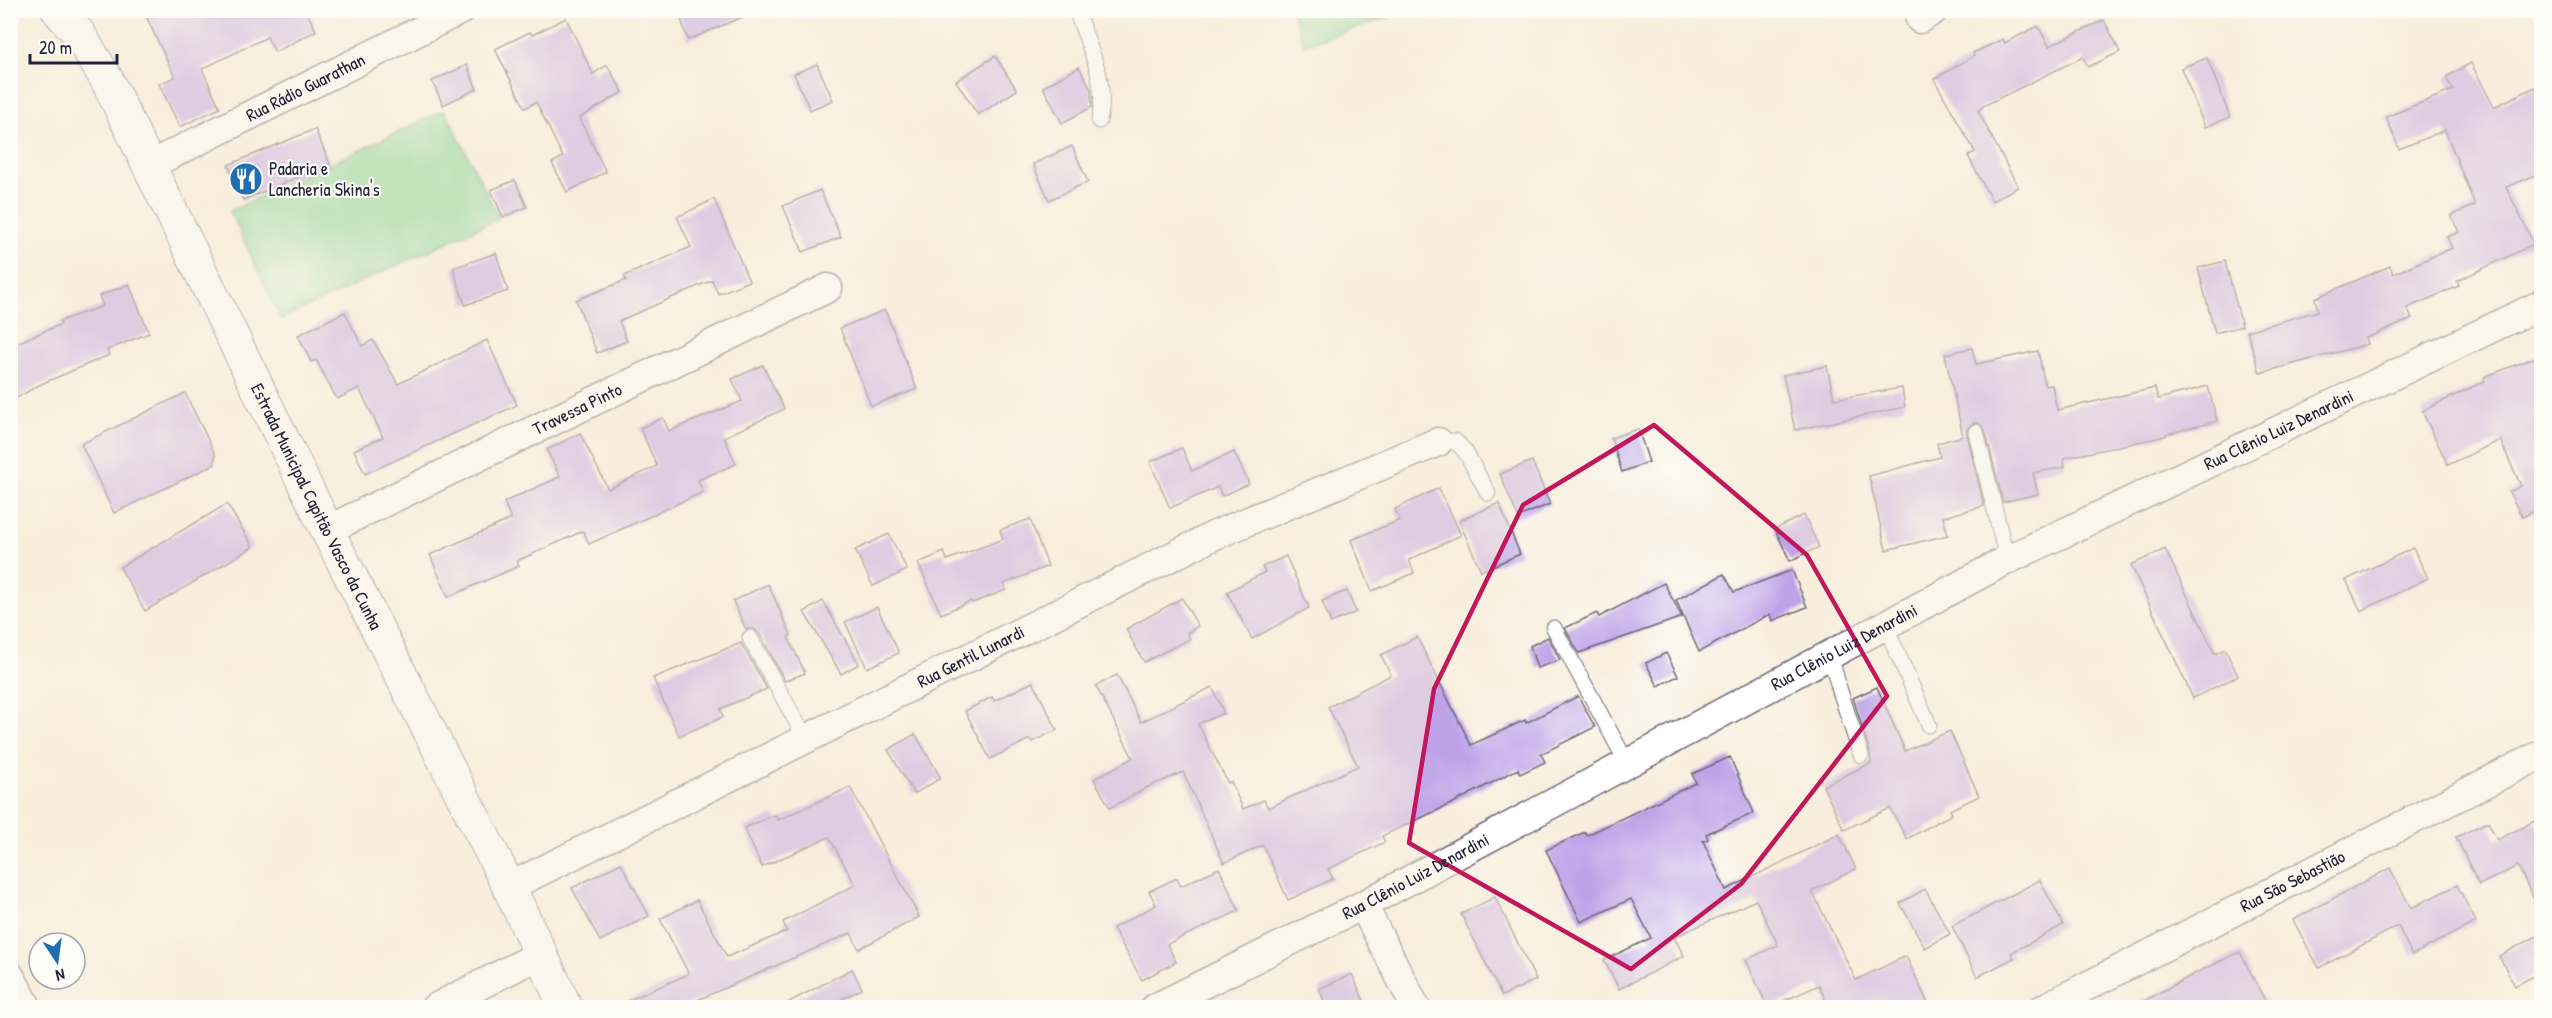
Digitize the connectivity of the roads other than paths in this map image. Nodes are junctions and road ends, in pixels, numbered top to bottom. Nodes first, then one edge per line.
1 (58, 10) edge
2 (461, 10) edge
3 (1076, 10) edge
4 (1099, 122) dead end
5 (148, 166) junction
6 (828, 288) dead end
7 (2541, 304) edge
8 (1976, 432) dead end
9 (1438, 442) joint
10 (1488, 493) dead end
11 (327, 530) junction
12 (2007, 560) junction
13 (1885, 625) junction
14 (1554, 628) dead end
15 (750, 638) dead end
16 (1830, 655) junction
17 (1929, 725) dead end
18 (806, 740) junction
19 (1861, 754) dead end
20 (2541, 754) edge
21 (1627, 763) junction
22 (509, 887) junction
23 (1363, 905) junction
24 (541, 954) junction
25 (10, 976) edge
26 (2055, 1005) edge
27 (28, 1008) edge
28 (435, 1008) edge
29 (566, 1008) edge
30 (1155, 1008) edge
31 (1416, 1008) edge

1 - 5 street, Estrada Municipal Capitão Vasco da Cunha
2 - 5 street, Rua Rádio Guarathan
3 - 4 lane
5 - 11 street, Estrada Municipal Capitão Vasco da Cunha
6 - 11 street, Travessa Pinto
7 - 12 street, Rua Clênio Luiz Denardini
8 - 12 lane
9 - 10 lane
9 - 18 street, Rua Gentil Lunardi
11 - 22 street, Estrada Municipal Capitão Vasco da Cunha
12 - 13 street, Rua Clênio Luiz Denardini
13 - 16 street, Rua Clênio Luiz Denardini
13 - 17 lane
14 - 21 lane
15 - 18 lane
16 - 19 lane
16 - 21 street, Rua Clênio Luiz Denardini
18 - 22 street, Rua Gentil Lunardi
20 - 26 street, Rua São Sebastião
21 - 23 street, Rua Clênio Luiz Denardini
22 - 24 street, Estrada Municipal Capitão Vasco da Cunha
23 - 30 street, Rua Clênio Luiz Denardini
23 - 31 street
24 - 28 street
24 - 29 street, Estrada Municipal Capitão Vasco da Cunha
25 - 27 street

